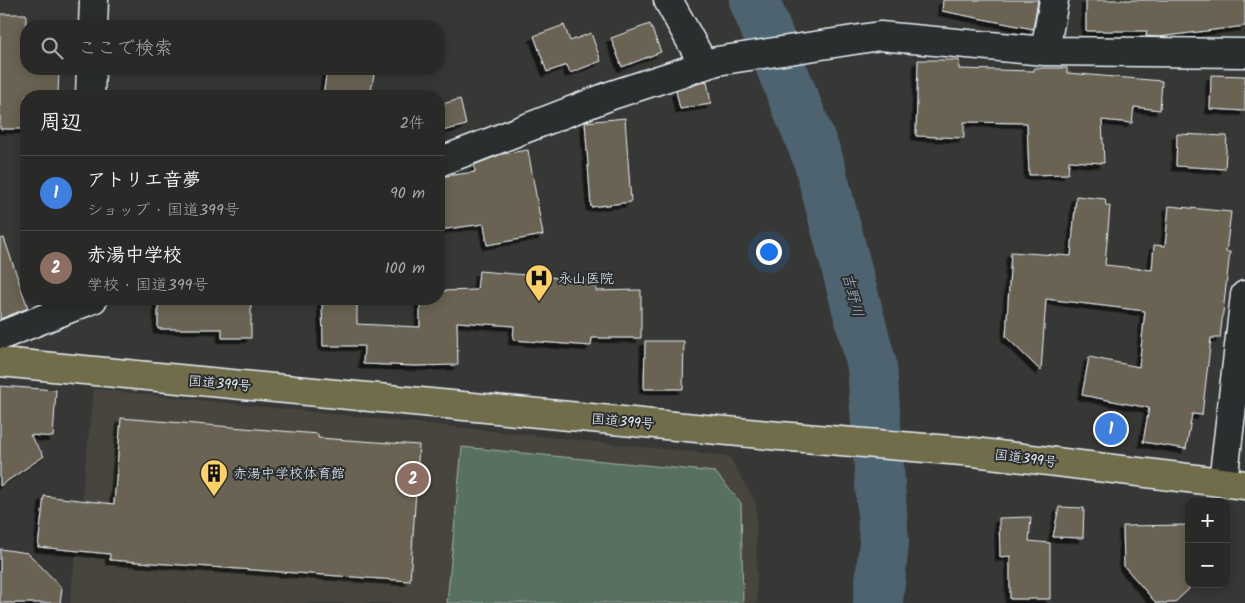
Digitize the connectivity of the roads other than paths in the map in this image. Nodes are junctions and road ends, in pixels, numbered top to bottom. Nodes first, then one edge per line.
1 (94, 0) edge
2 (668, 0) edge
3 (1054, 0) edge
4 (93, 20) edge
5 (1045, 51) junction
6 (1245, 54) edge
7 (711, 63) junction
8 (91, 75) edge
9 (90, 90) edge
10 (445, 160) edge
11 (1245, 295) edge
12 (74, 305) edge
13 (0, 336) edge
14 (0, 362) edge
15 (1234, 483) edge

1 - 4 street
2 - 7 street
3 - 5 street
5 - 6 street
5 - 7 street
7 - 10 street
8 - 9 street
11 - 15 street
12 - 13 street
14 - 15 highway, 国道399号

